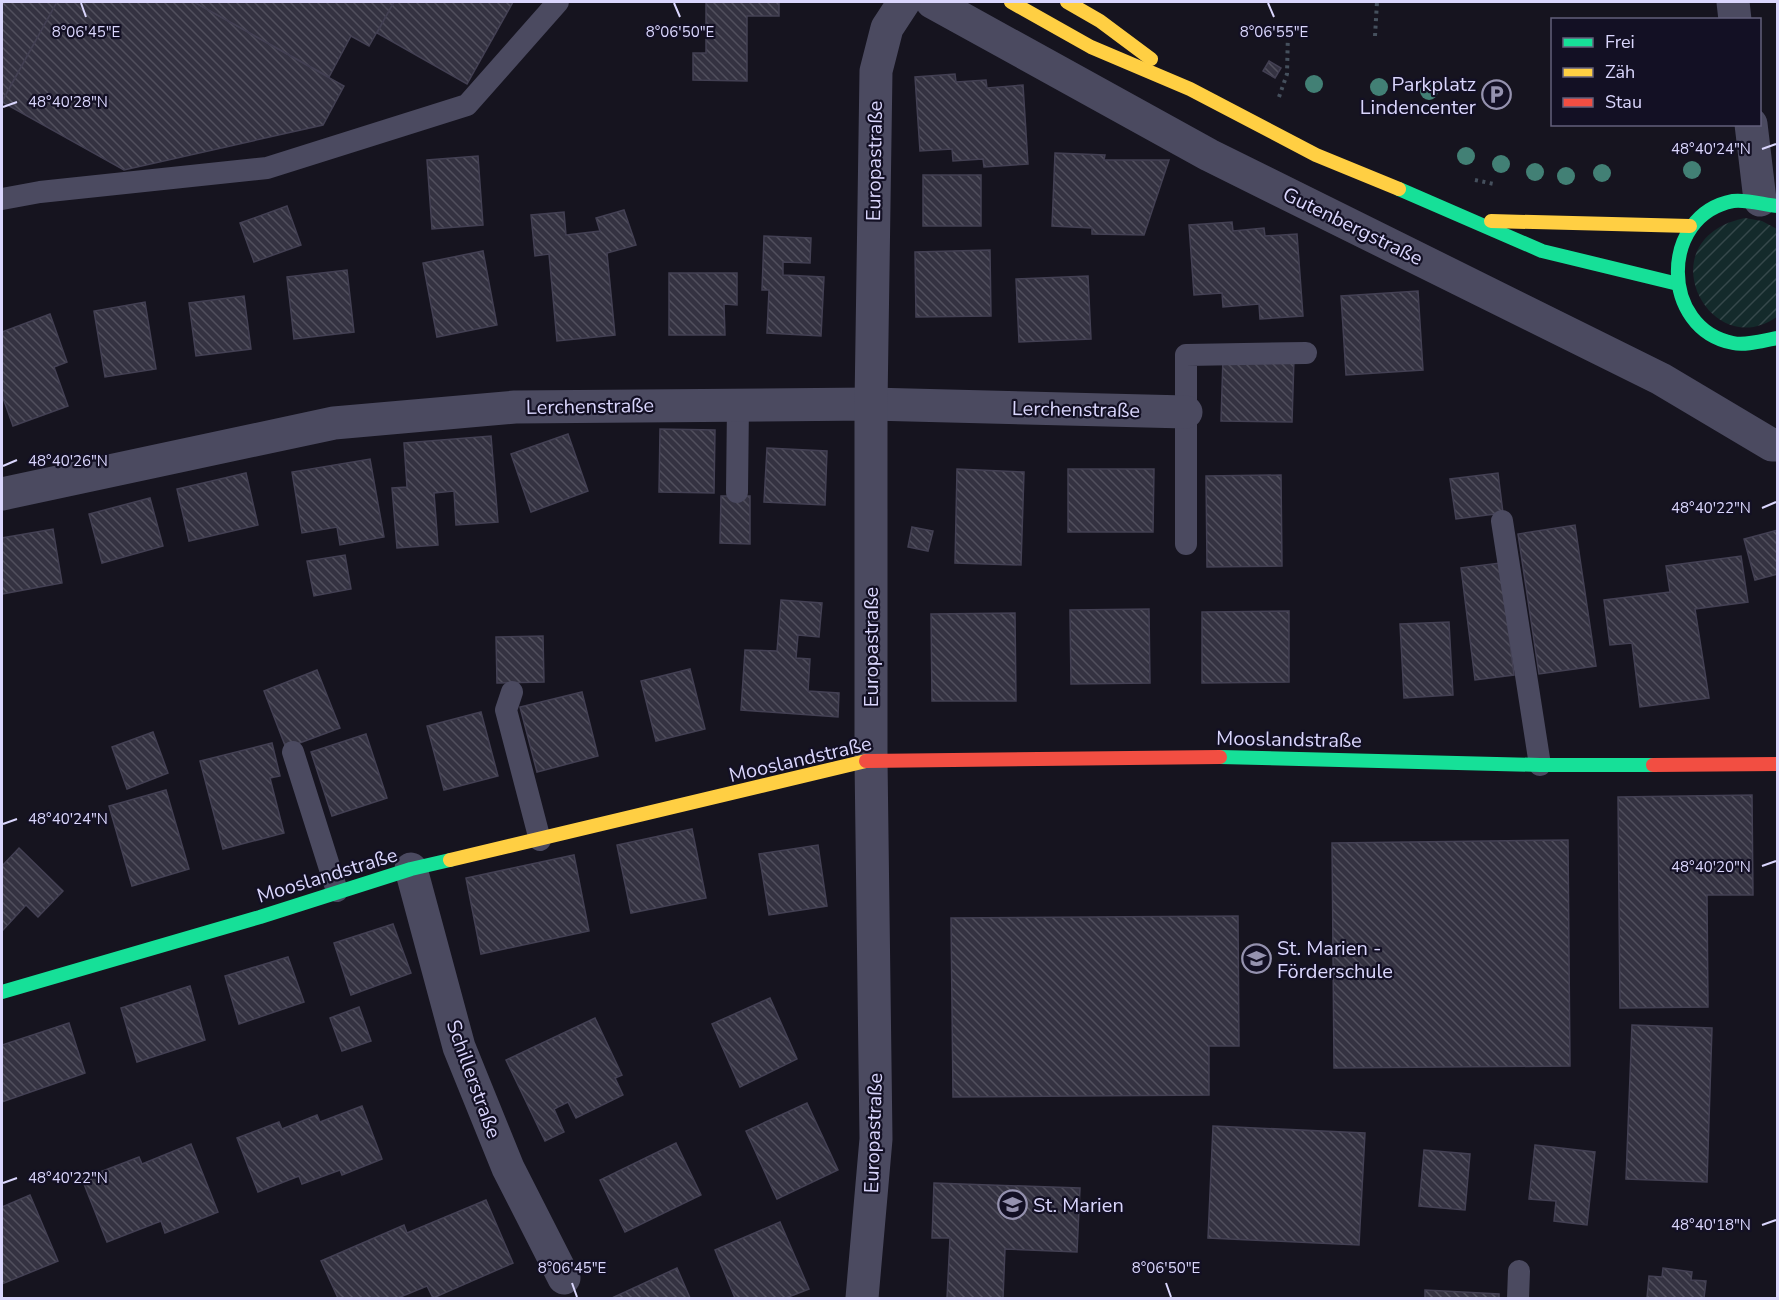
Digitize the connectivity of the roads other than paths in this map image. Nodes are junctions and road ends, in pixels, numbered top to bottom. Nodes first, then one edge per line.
1 (558, 2) edge
2 (904, 2) edge
3 (932, 2) edge
4 (1011, 2) edge
5 (1067, 2) edge
6 (1733, 2) edge
7 (1735, 18) edge
8 (1190, 89) junction
9 (1751, 126) edge
10 (2, 199) edge
11 (1768, 203) edge
12 (1477, 221) junction
13 (1690, 226) junction
14 (1674, 283) junction
15 (1778, 338) edge
16 (1306, 353) dead end
17 (738, 404) junction
18 (871, 404) junction
19 (1186, 412) junction
20 (1778, 445) edge
21 (736, 492) dead end
22 (2, 494) edge
23 (1502, 521) dead end
24 (1186, 544) dead end
25 (512, 692) dead end
26 (293, 752) dead end
27 (871, 760) junction
28 (1778, 764) edge
29 (1540, 765) junction
30 (540, 840) junction
31 (411, 870) junction
32 (337, 891) junction
33 (2, 992) edge
34 (1519, 1271) dead end
35 (564, 1278) dead end
36 (862, 1299) edge
37 (1518, 1299) edge

1 - 10 lane
2 - 18 street, Europastraße
3 - 20 street, Gutenbergstraße
4 - 8 street
5 - 8 street
6 - 7 street
8 - 12 street
9 - 11 street
11 - 13 street
12 - 13 street
12 - 14 street
13 - 14 street
14 - 15 street
16 - 19 lane
17 - 18 street, Lerchenstraße
17 - 21 lane
17 - 22 street, Lerchenstraße
18 - 19 street, Lerchenstraße
18 - 27 street, Europastraße
19 - 24 lane
23 - 29 lane
25 - 30 lane
26 - 32 lane
27 - 29 street, Mooslandstraße
27 - 30 street, Mooslandstraße
27 - 36 street, Europastraße
28 - 29 street, Mooslandstraße
30 - 31 street, Mooslandstraße
31 - 32 street, Mooslandstraße
31 - 35 street, Schillerstraße
32 - 33 street, Mooslandstraße
34 - 37 lane

